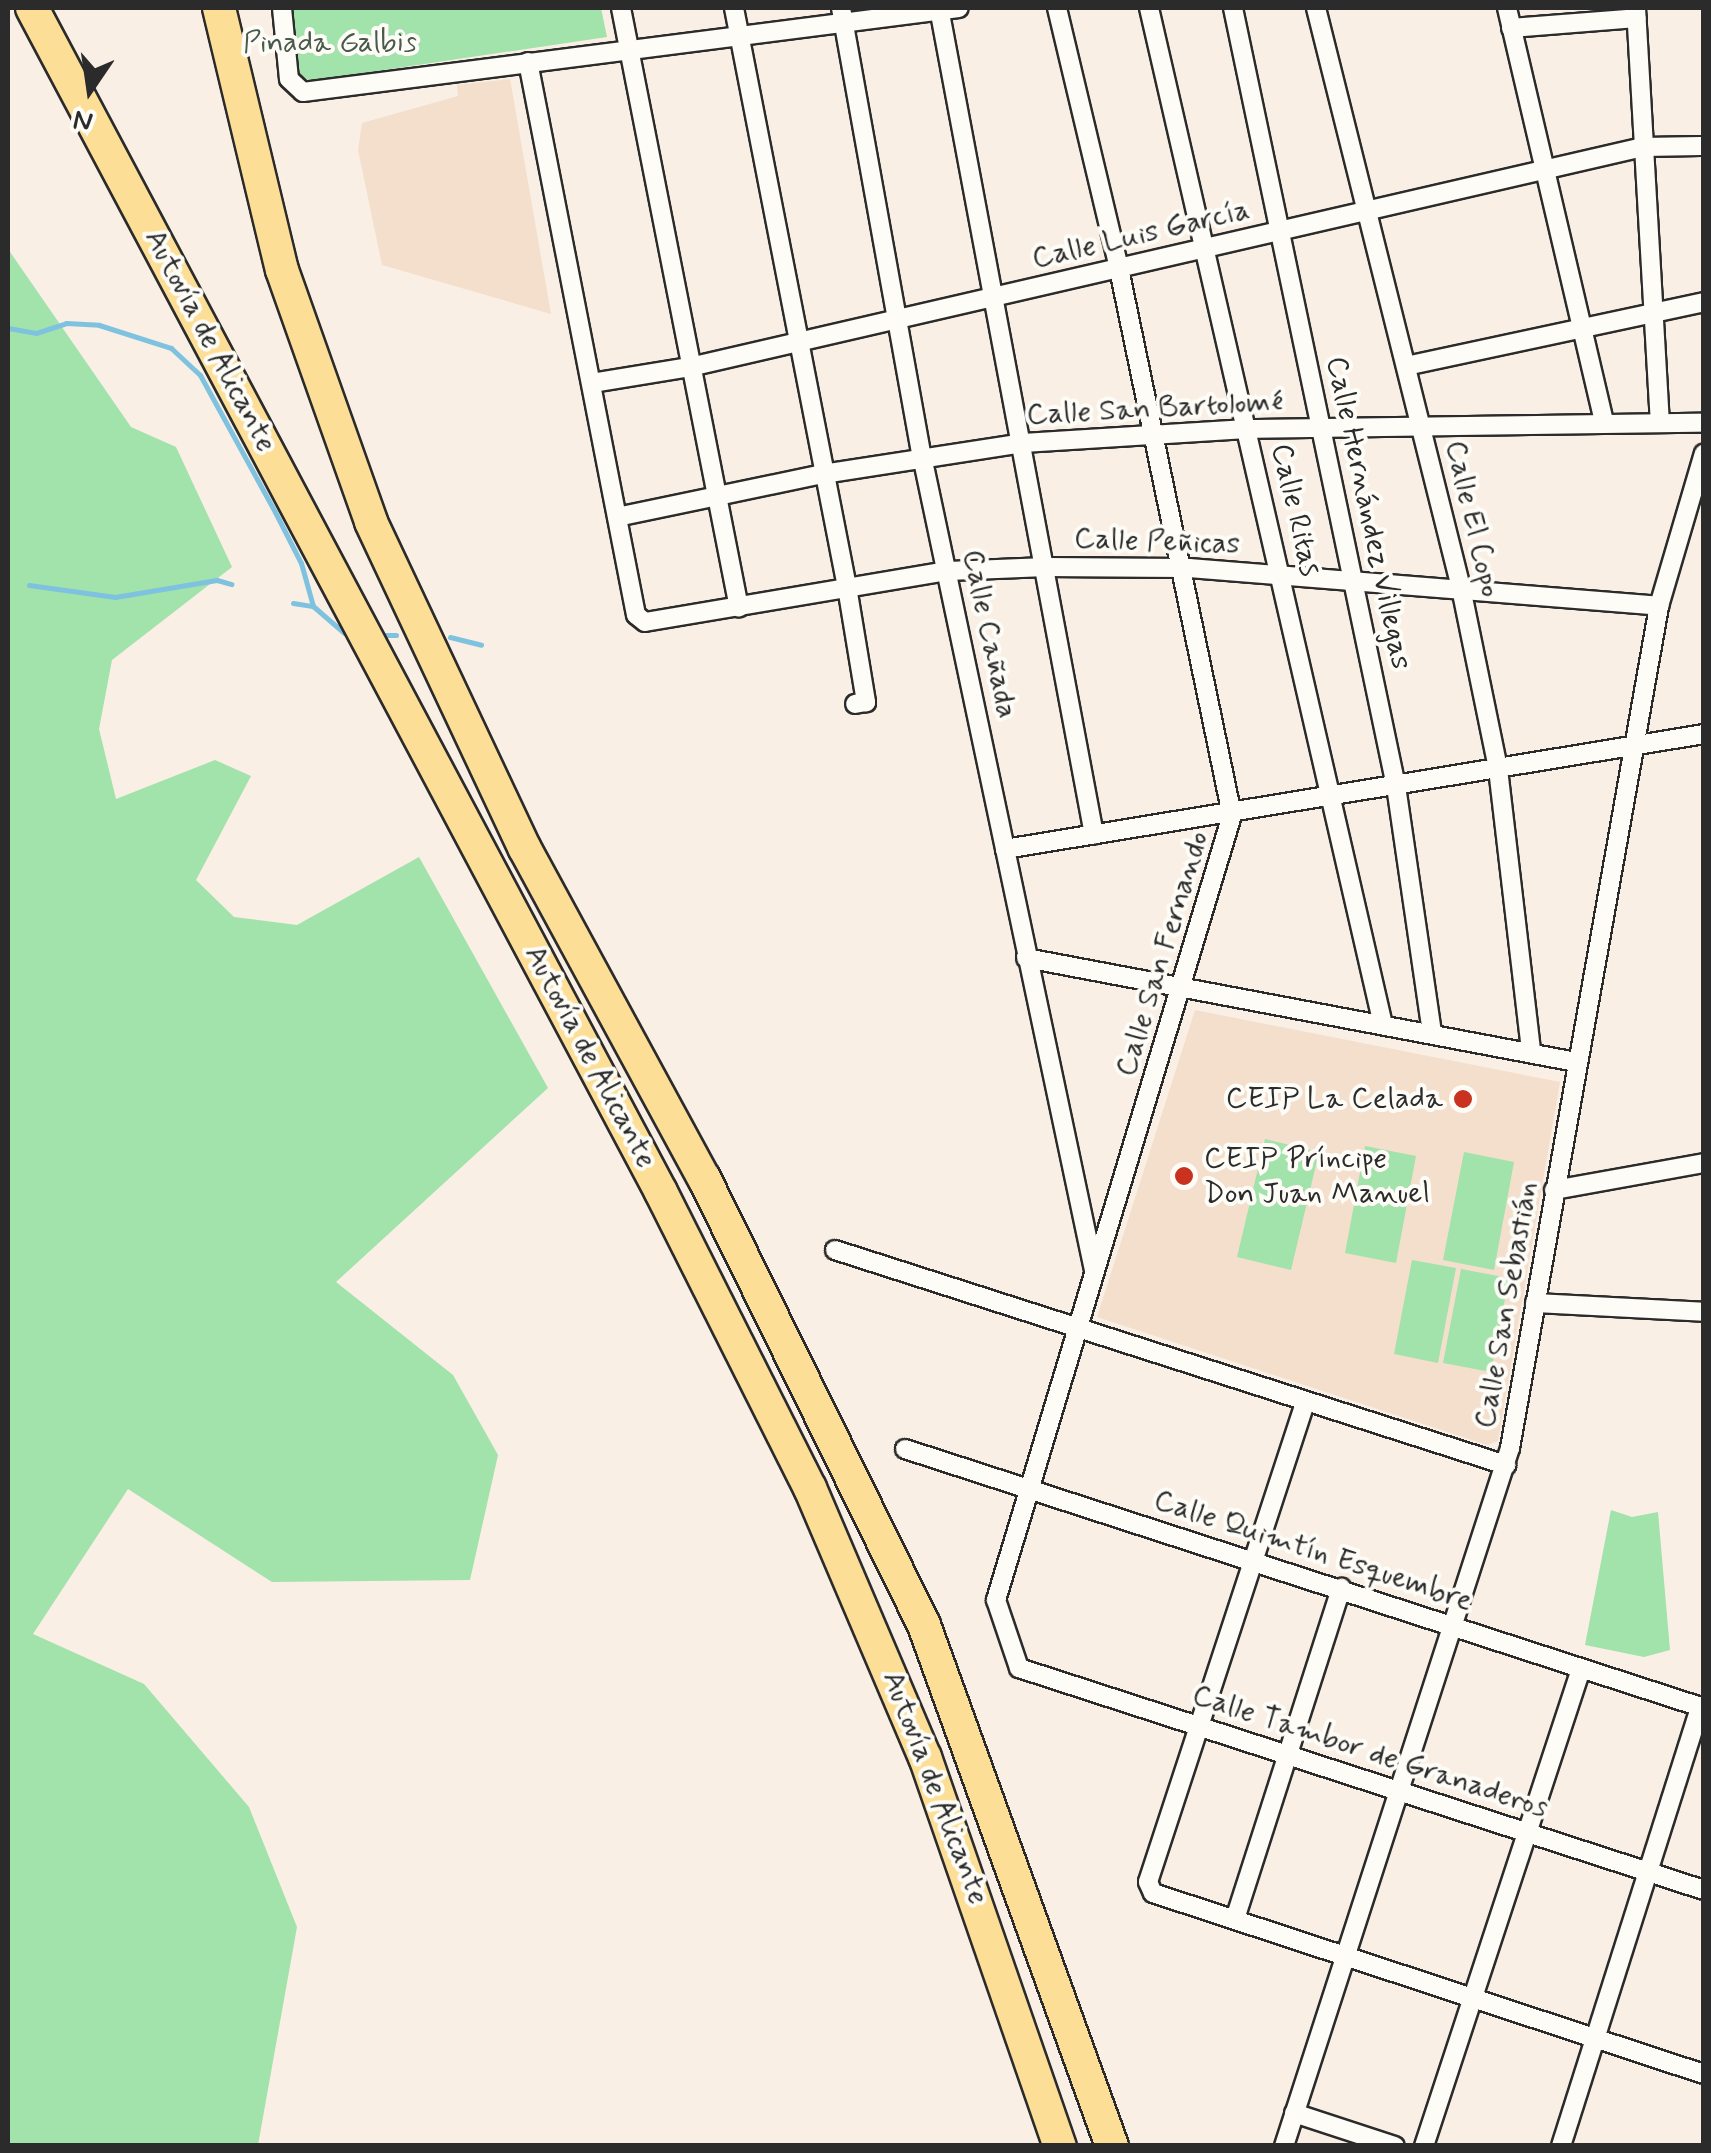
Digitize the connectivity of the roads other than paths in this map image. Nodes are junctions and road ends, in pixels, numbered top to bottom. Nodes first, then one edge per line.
1 (32, 8) edge
2 (220, 8) edge
3 (282, 8) edge
4 (621, 8) edge
5 (734, 8) edge
6 (959, 8) edge
7 (1058, 8) edge
8 (1149, 8) edge
9 (1233, 8) edge
10 (1316, 8) edge
11 (1507, 8) edge
12 (939, 9) edge
13 (1636, 13) edge
14 (842, 14) edge
15 (1511, 28) junction
16 (738, 34) junction
17 (629, 48) junction
18 (528, 62) junction
19 (1644, 146) junction
20 (1704, 146) edge
21 (1545, 170) junction
22 (1366, 212) junction
23 (1280, 232) junction
24 (1206, 246) junction
25 (1119, 268) junction
26 (993, 296) junction
27 (1704, 302) edge
28 (1653, 312) junction
29 (896, 316) junction
30 (1580, 328) junction
31 (797, 341) junction
32 (690, 366) junction
33 (1406, 366) junction
34 (592, 383) junction
35 (1660, 421) junction
36 (1604, 423) junction
37 (1704, 423) edge
38 (1248, 429) junction
39 (1324, 429) junction
40 (1422, 429) junction
41 (1154, 435) junction
42 (1023, 443) junction
43 (1704, 453) edge
44 (922, 456) junction
45 (824, 474) junction
46 (714, 494) junction
47 (617, 517) junction
48 (1046, 567) junction
49 (1181, 568) junction
50 (948, 571) junction
51 (1282, 575) junction
52 (1356, 580) junction
53 (847, 587) junction
54 (1461, 588) junction
55 (1659, 606) junction
56 (739, 608) junction
57 (855, 704) dead end
58 (1704, 734) edge
59 (1635, 744) junction
60 (1498, 769) junction
61 (1396, 786) junction
62 (1332, 797) junction
63 (1232, 814) junction
64 (1094, 836) junction
65 (1004, 849) junction
66 (1026, 958) junction
67 (1181, 992) junction
68 (1383, 1025) junction
69 (1432, 1034) junction
70 (1531, 1052) junction
71 (1576, 1062) junction
72 (1704, 1163) edge
73 (1554, 1190) junction
74 (835, 1250) dead end
75 (1094, 1270) junction
76 (1535, 1304) junction
77 (1704, 1312) edge
78 (1076, 1328) junction
79 (1305, 1403) junction
80 (905, 1449) dead end
81 (1506, 1465) junction
82 (1024, 1489) junction
83 (1256, 1560) junction
84 (1341, 1588) junction
85 (1452, 1624) junction
86 (1019, 1668) joint
87 (1581, 1669) junction
88 (1702, 1708) edge
89 (1199, 1726) junction
90 (1287, 1754) junction
91 (1400, 1792) junction
92 (1528, 1832) junction
93 (1648, 1872) junction
94 (1704, 1890) edge
95 (1235, 1919) junction
96 (1346, 1956) junction
97 (1474, 1996) junction
98 (1596, 2037) junction
99 (1704, 2074) edge
100 (1294, 2113) junction
101 (1060, 2146) edge
102 (1112, 2146) edge
103 (1284, 2146) edge
104 (1395, 2146) edge
105 (1424, 2146) edge
106 (1561, 2146) edge

1 - 101 highway, Autovía de Alicante
2 - 102 highway, Autovía de Alicante
3 - 18 street
4 - 17 street
5 - 16 street
6 - 12 street
7 - 25 street, Calle San Fernando
8 - 24 street, Calle Ritas
9 - 23 street, Calle Hernández Villegas
10 - 22 street, Calle El Copo
11 - 15 street
12 - 14 street
12 - 26 street
13 - 15 street
13 - 19 street
14 - 16 street
14 - 29 street, Calle Cañada
15 - 21 street
16 - 17 street
16 - 31 street
17 - 18 street
17 - 32 street
18 - 34 street
19 - 20 street, Calle Luis García
19 - 21 street, Calle Luis García
19 - 28 street
21 - 22 street, Calle Luis García
21 - 30 street
22 - 23 street, Calle Luis García
22 - 33 street, Calle El Copo
23 - 24 street, Calle Luis García
23 - 39 street, Calle Hernández Villegas
24 - 25 street, Calle Luis García
24 - 38 street, Calle Ritas
25 - 26 street, Calle Luis García
25 - 41 street, Calle San Fernando
26 - 29 street, Calle Luis García
26 - 42 street
27 - 28 street
28 - 30 street
28 - 35 street
29 - 31 street, Calle Luis García
29 - 44 street, Calle Cañada
30 - 33 street
30 - 36 street
31 - 32 street, Calle Luis García
31 - 45 street
32 - 34 street, Calle Luis García
32 - 46 street
33 - 40 street, Calle El Copo
34 - 47 street
35 - 36 street, Calle San Bartolomé
35 - 37 street, Calle San Bartolomé
36 - 40 street, Calle San Bartolomé
38 - 39 street, Calle San Bartolomé
38 - 41 street, Calle San Bartolomé
38 - 51 street, Calle Ritas
39 - 40 street, Calle San Bartolomé
39 - 52 street, Calle Hernández Villegas
40 - 54 street, Calle El Copo
41 - 42 street, Calle San Bartolomé
41 - 49 street, Calle San Fernando
42 - 44 street, Calle San Bartolomé
42 - 48 street
43 - 55 street, Calle San Sebastián
44 - 45 street, Calle San Bartolomé
44 - 50 street, Calle Cañada
45 - 46 street, Calle San Bartolomé
45 - 53 street
46 - 47 street, Calle San Bartolomé
46 - 56 street
47 - 56 street, Calle Peñicas
48 - 49 street, Calle Peñicas
48 - 50 street, Calle Peñicas
48 - 64 street
49 - 51 street, Calle Peñicas
49 - 63 street, Calle San Fernando
50 - 53 street, Calle Peñicas
50 - 65 street, Calle Cañada
51 - 52 street, Calle Peñicas
51 - 62 street, Calle Ritas
52 - 54 street, Calle Peñicas
52 - 61 street, Calle Hernández Villegas
53 - 56 street, Calle Peñicas
53 - 57 street
54 - 55 street, Calle Peñicas
54 - 60 street, Calle El Copo
55 - 59 street, Calle San Sebastián
58 - 59 street
59 - 60 street
59 - 71 street, Calle San Sebastián
60 - 61 street
60 - 70 street, Calle El Copo
61 - 62 street
61 - 69 street, Calle Hernández Villegas
62 - 63 street
62 - 68 street, Calle Ritas
63 - 64 street
63 - 67 street, Calle San Fernando
64 - 65 street
65 - 66 street, Calle Cañada
66 - 67 street
66 - 75 street, Calle Cañada
67 - 68 street
67 - 75 street, Calle San Fernando
68 - 69 street
69 - 70 street
70 - 71 street
71 - 73 street, Calle San Sebastián
72 - 73 street
73 - 76 street, Calle San Sebastián
74 - 78 street
75 - 78 street, Calle San Fernando
76 - 77 street
76 - 81 street, Calle San Sebastián
78 - 79 street
78 - 82 street, Calle San Fernando
79 - 81 street
79 - 83 street
80 - 82 street, Calle Quimtín Esquembre
81 - 85 street, Calle San Sebastián
82 - 83 street, Calle Quimtín Esquembre
82 - 86 street, Calle San Fernando
83 - 84 street, Calle Quimtín Esquembre
83 - 89 street
84 - 85 street, Calle Quimtín Esquembre
84 - 90 street
85 - 87 street, Calle Quimtín Esquembre
85 - 91 street, Calle San Sebastián
86 - 89 street, Calle Tambor de Granaderos
87 - 88 street, Calle Quimtín Esquembre
87 - 92 street
88 - 93 street
89 - 90 street, Calle Tambor de Granaderos
89 - 95 street
90 - 91 street, Calle Tambor de Granaderos
90 - 95 street
91 - 92 street, Calle Tambor de Granaderos
91 - 96 street, Calle San Sebastián
92 - 93 street, Calle Tambor de Granaderos
92 - 97 street
93 - 94 street, Calle Tambor de Granaderos
93 - 98 street
95 - 96 street
96 - 97 street
96 - 100 street, Calle San Sebastián
97 - 98 street
97 - 105 street
98 - 99 street
98 - 106 street
100 - 103 street, Calle San Sebastián
100 - 104 street

